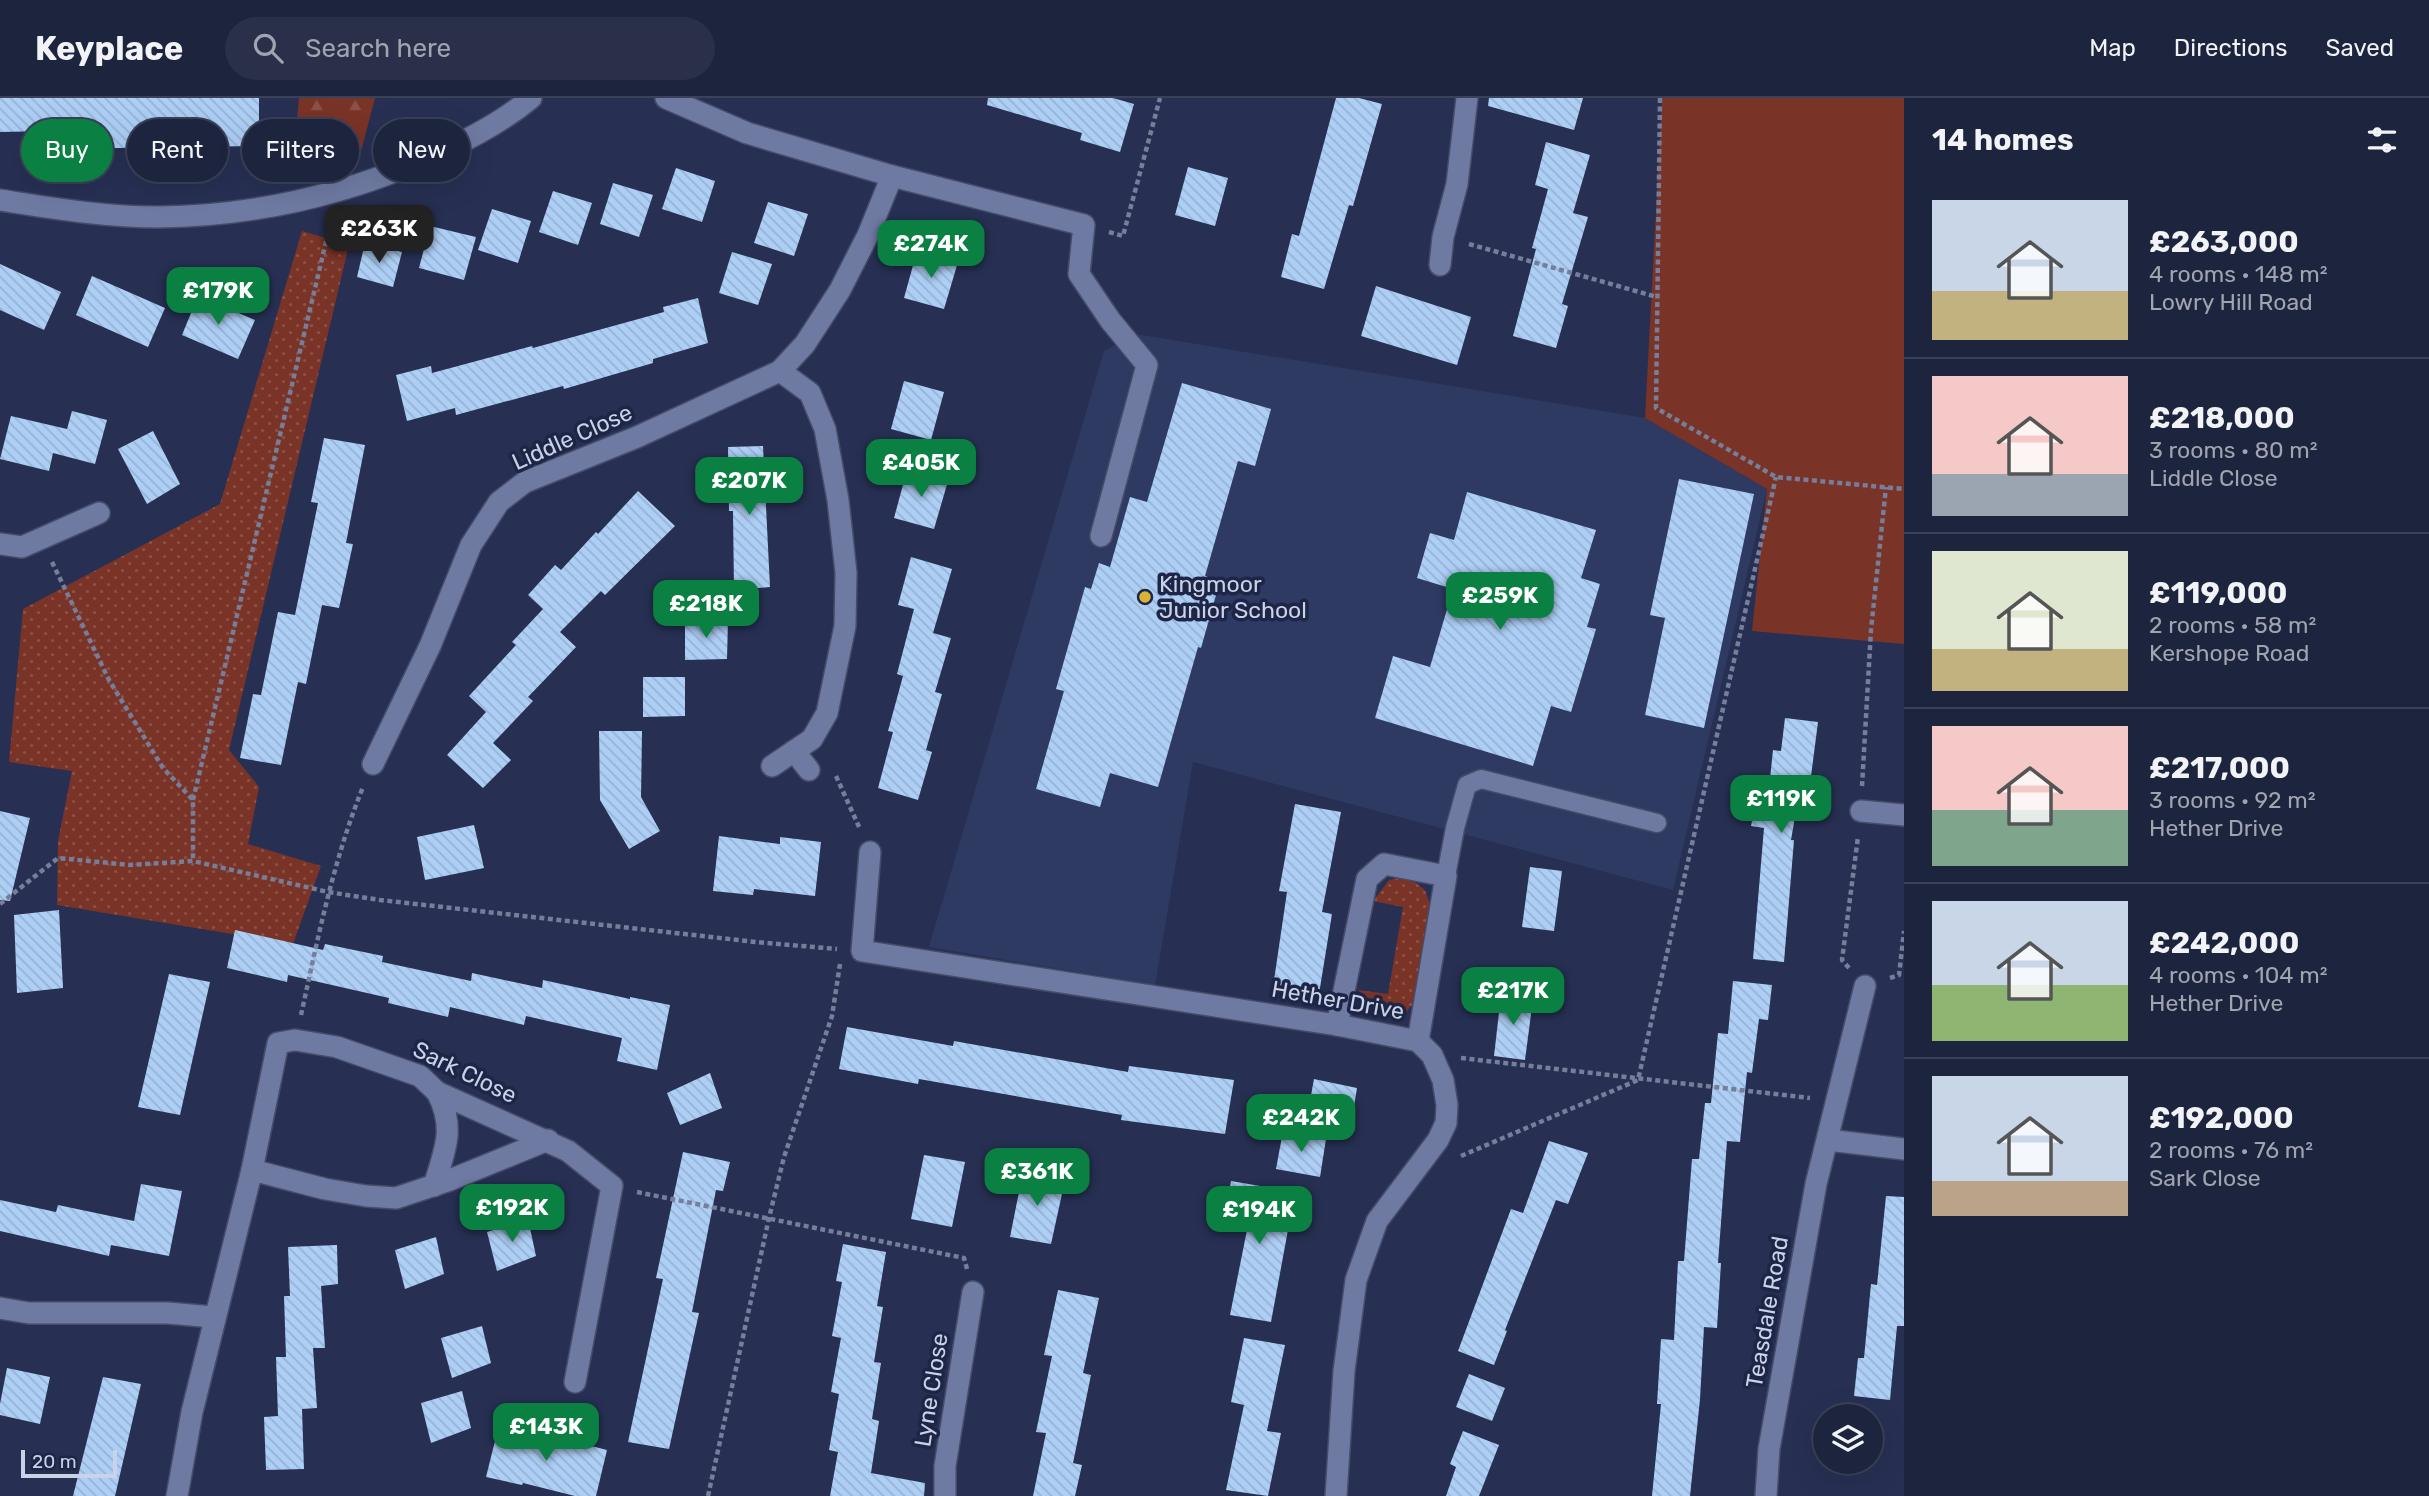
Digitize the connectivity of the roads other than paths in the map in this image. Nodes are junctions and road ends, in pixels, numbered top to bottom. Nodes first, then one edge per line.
1 (531, 98) edge
2 (666, 98) edge
3 (1467, 98) edge
4 (892, 176) junction
5 (0, 200) edge
6 (1440, 264) dead end
7 (780, 372) junction
8 (99, 513) dead end
9 (1101, 536) dead end
10 (0, 544) edge
11 (794, 751) junction
12 (373, 764) road end
13 (772, 766) dead end
14 (809, 770) dead end
15 (1861, 811) road end
16 (1904, 815) edge
17 (1657, 823) dead end
18 (870, 852) road end
19 (1446, 876) junction
20 (1865, 986) road end
21 (1337, 1025) junction
22 (1425, 1048) junction
23 (437, 1092) junction
24 (548, 1140) junction
25 (1828, 1140) junction
26 (1904, 1149) edge
27 (251, 1170) junction
28 (434, 1185) junction
29 (973, 1292) road end
30 (0, 1308) edge
31 (214, 1317) junction
32 (575, 1381) dead end
33 (177, 1496) edge
34 (945, 1496) edge
35 (1336, 1496) edge
36 (1766, 1496) edge

1 - 5 street
2 - 4 street
3 - 6 street
4 - 7 street, Liddle Close
4 - 9 street
7 - 11 street
7 - 12 street, Liddle Close
8 - 10 street
11 - 13 street
11 - 14 street
15 - 16 street
17 - 19 lane
18 - 21 street, Hether Drive
19 - 21 street
19 - 22 street
20 - 25 street, Teasdale Road
21 - 22 street, Hether Drive
22 - 35 street
23 - 24 street, Sark Close
23 - 27 street, Sark Close
23 - 28 street
24 - 28 street
24 - 32 street, Sark Close
25 - 26 street
25 - 36 street, Teasdale Road
27 - 28 street
27 - 31 street
29 - 34 street, Lyne Close
30 - 31 street
31 - 33 street

